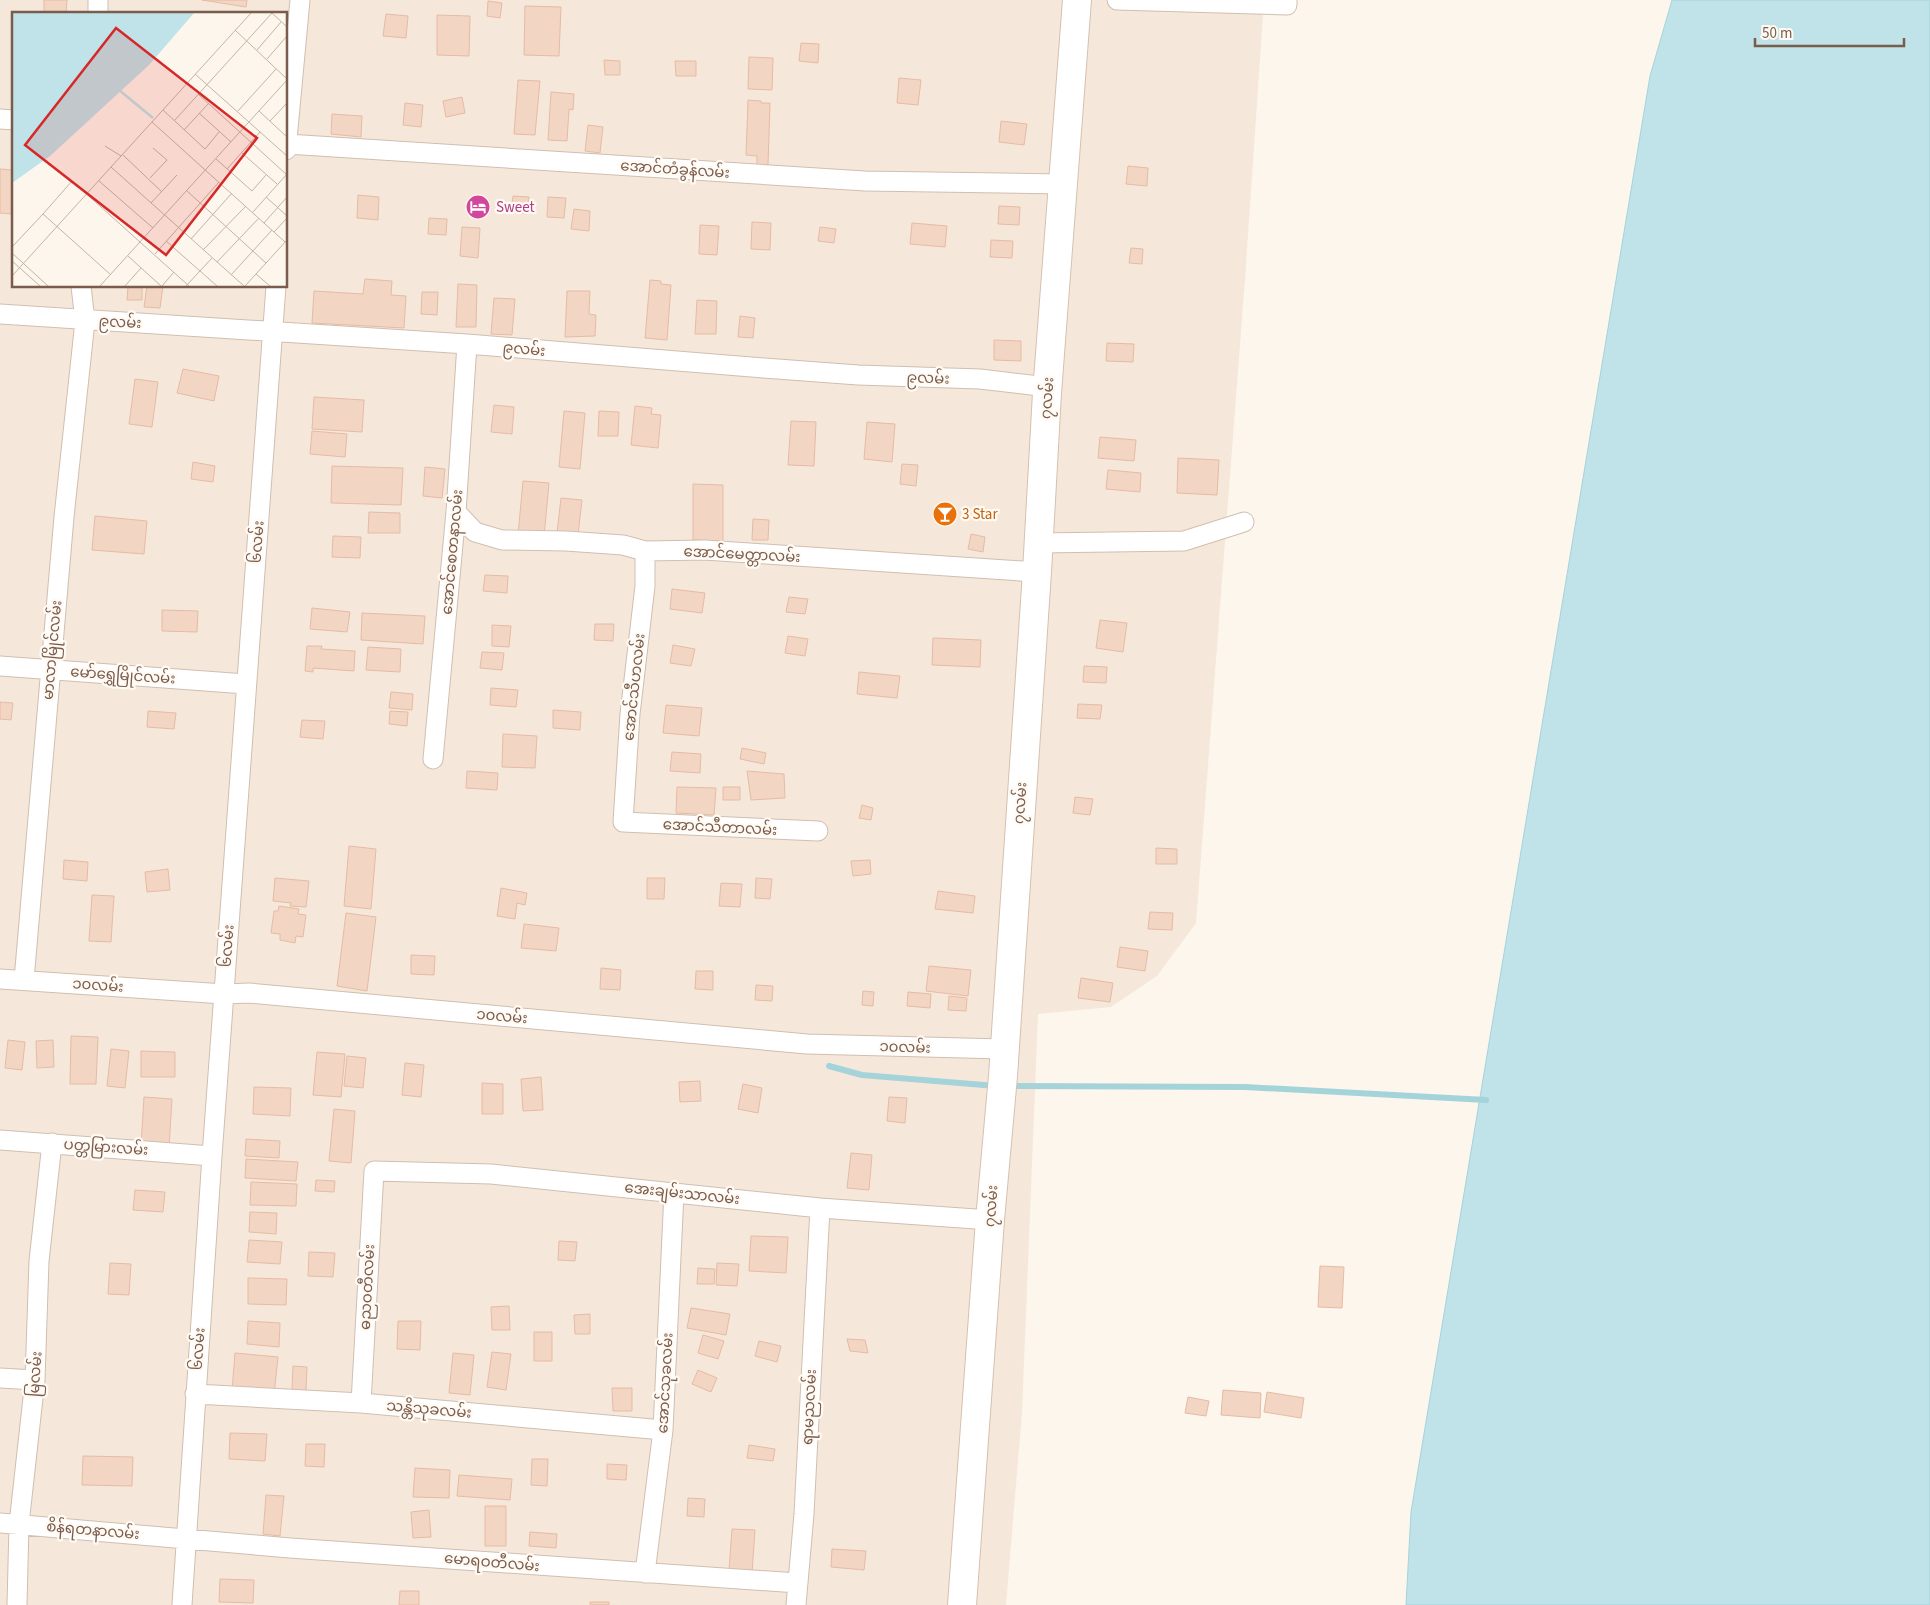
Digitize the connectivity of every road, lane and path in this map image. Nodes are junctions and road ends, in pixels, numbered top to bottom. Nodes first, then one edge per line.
1 (300, 0) edge
2 (1077, 0) edge
3 (1117, 0) edge
4 (1287, 0) edge
5 (288, 133) edge
6 (288, 144) edge
7 (1063, 184) junction
8 (81, 288) edge
9 (276, 288) edge
10 (0, 314) edge
11 (84, 321) junction
12 (272, 331) junction
13 (467, 344) junction
14 (1048, 387) junction
15 (456, 512) junction
16 (1244, 522) dead end
17 (1039, 543) junction
18 (645, 551) junction
19 (1037, 572) junction
20 (0, 666) edge
21 (51, 670) junction
22 (246, 684) junction
23 (433, 759) dead end
24 (623, 822) joint
25 (818, 831) dead end
26 (0, 978) edge
27 (24, 980) junction
28 (224, 994) junction
29 (1003, 1063) junction
30 (0, 1140) edge
31 (52, 1143) junction
32 (212, 1156) junction
33 (374, 1171) joint
34 (674, 1192) junction
35 (820, 1208) junction
36 (990, 1220) junction
37 (0, 1378) edge
38 (35, 1380) junction
39 (195, 1394) junction
40 (361, 1403) junction
41 (663, 1430) junction
42 (0, 1523) edge
43 (20, 1524) junction
44 (186, 1539) junction
45 (645, 1573) junction
46 (798, 1583) junction
47 (17, 1605) edge
48 (182, 1605) edge
49 (796, 1605) edge
50 (962, 1605) edge

1 - 5 street
2 - 7 street, ၇လမ်း
3 - 4 street
6 - 7 street, အောင်တံခွန်လမ်း
7 - 14 street, ၇လမ်း
8 - 11 street, မာလာမြိုင်လမ်း
9 - 12 street, ၆လမ်း
10 - 11 street, ၉လမ်း
11 - 12 street, ၉လမ်း
11 - 21 street, မာလာမြိုင်လမ်း
12 - 13 street, ၉လမ်း
12 - 22 street, ၆လမ်း
13 - 14 street, ၉လမ်း
13 - 15 street, အောင်စေတနာလမ်း
14 - 17 street, ၇လမ်း
15 - 18 street, အောင်မေတ္တာလမ်း
15 - 23 street, အောင်စေတနာလမ်း
16 - 17 street
17 - 19 street, ၇လမ်း
18 - 19 street, အောင်မေတ္တာလမ်း
18 - 24 street, အောင်သီဟလမ်း
19 - 29 street, ၇လမ်း
20 - 21 street, မော်ရွှေမြိုင်လမ်း
21 - 22 street, မော်ရွှေမြိုင်လမ်း
21 - 27 street, မာလာမြိုင်လမ်း
22 - 28 street, ၆လမ်း
24 - 25 street, အောင်သီတာလမ်း
26 - 27 street, ၁၀လမ်း
27 - 28 street, ၁၀လမ်း
28 - 29 street, ၁၀လမ်း
28 - 32 street, ၆လမ်း
29 - 36 street, ၇လမ်း
30 - 31 street, ပတ္တမြားလမ်း
31 - 32 street, ပတ္တမြားလမ်း
31 - 38 street, မြလမ်း
32 - 39 street, ၆လမ်း
33 - 34 street, အေးချမ်းသာလမ်း
33 - 40 street, ဓညဝတီလမ်း
34 - 35 street, အေးချမ်းသာလမ်း
34 - 41 street, အောင်သုခလမ်း
35 - 36 street, အေးချမ်းသာလမ်း
35 - 46 street, ရာမညလမ်း
36 - 50 street, ၇လမ်း
37 - 38 street
38 - 43 street, မြလမ်း
39 - 40 street, သန္တိသုခလမ်း
39 - 44 street, ၆လမ်း
40 - 41 street, သန္တိသုခလမ်း
41 - 45 street, အောင်သုခလမ်း
42 - 43 street, စိန်ရတနာလမ်း
43 - 44 street, စိန်ရတနာလမ်း
43 - 47 street, မြလမ်း
44 - 45 street, မောရဝတီလမ်း
44 - 48 street, ၆လမ်း
45 - 46 street, မောရဝတီလမ်း
46 - 49 street, ရာမညလမ်း

